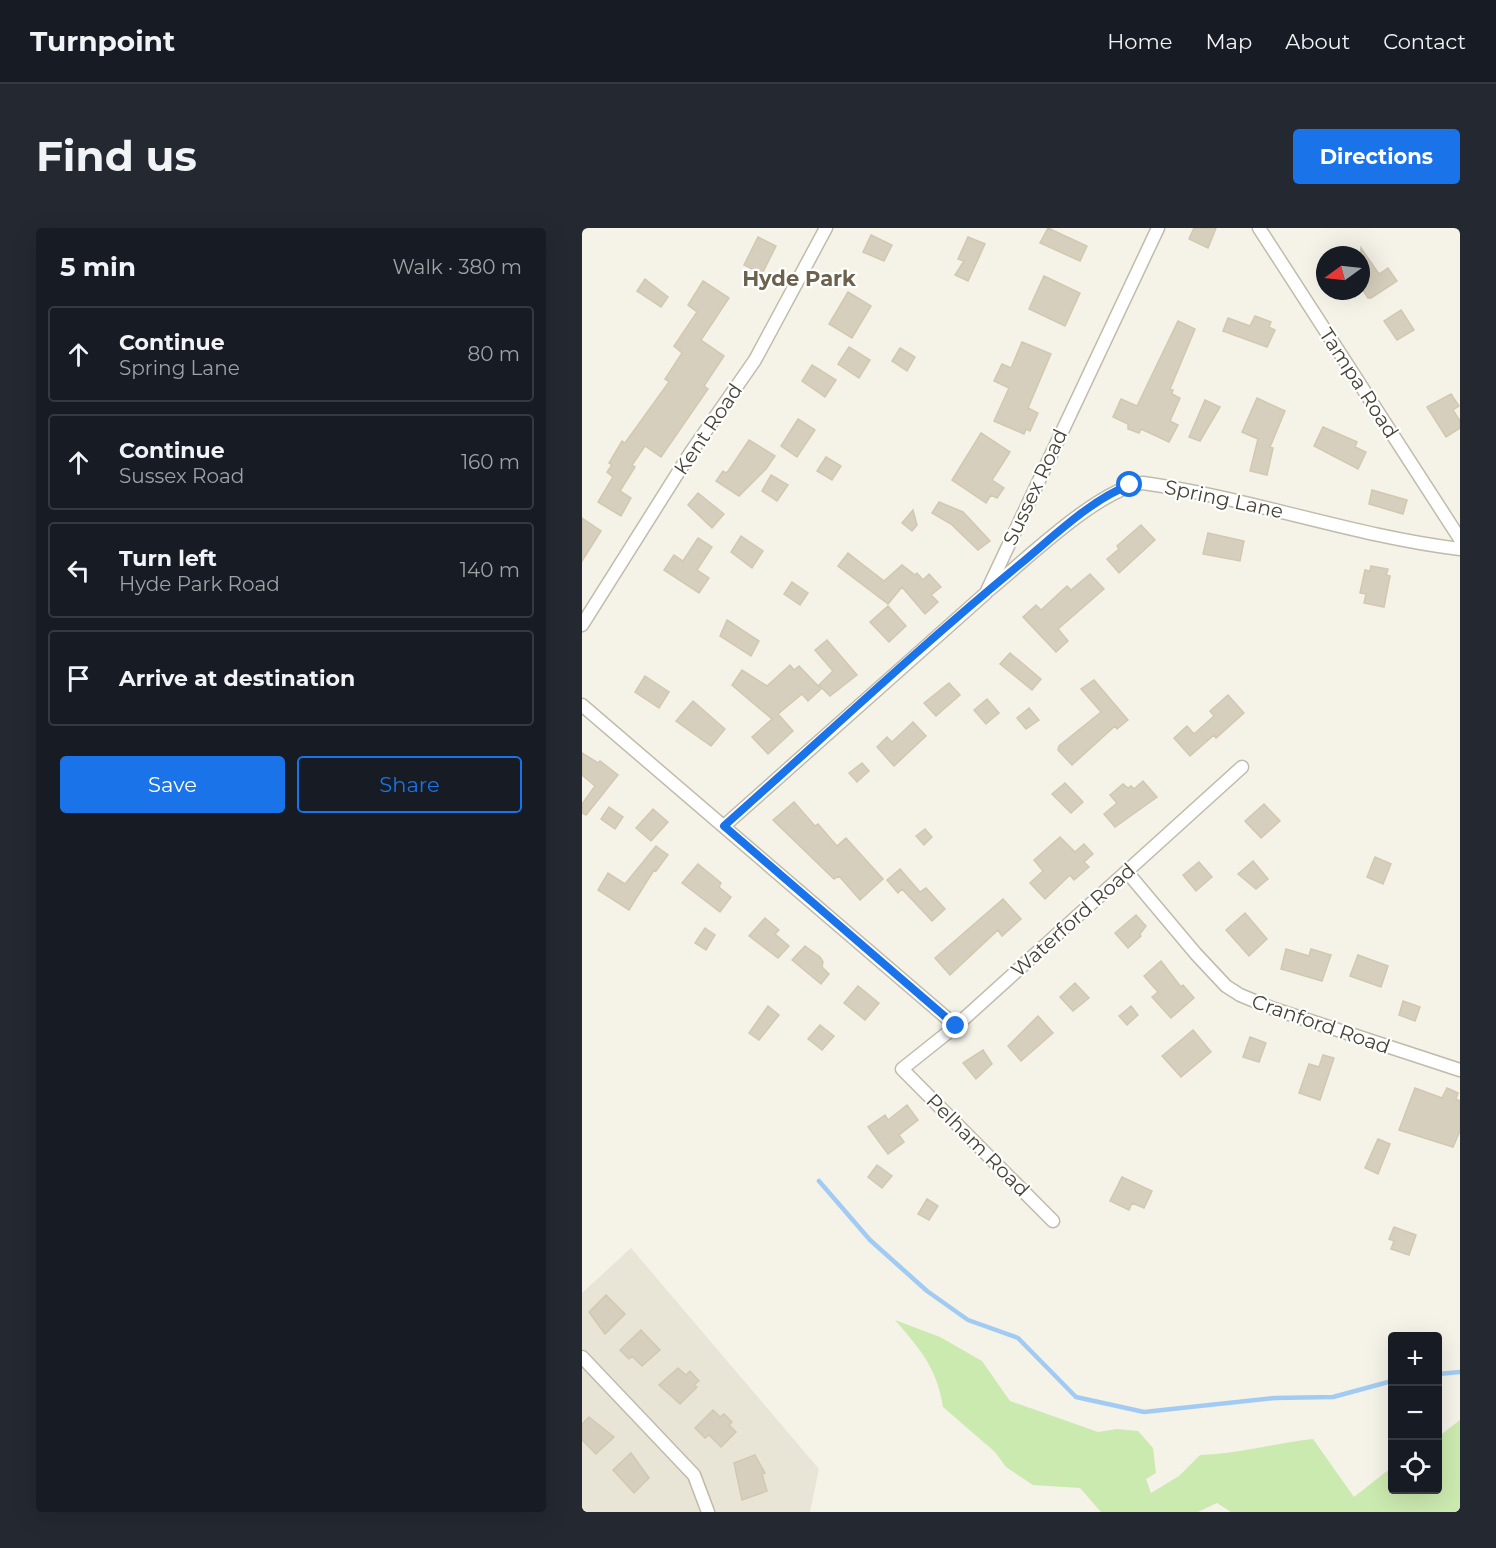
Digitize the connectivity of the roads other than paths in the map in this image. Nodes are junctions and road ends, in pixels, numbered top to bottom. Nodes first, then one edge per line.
1 (826, 228) edge
2 (1158, 228) edge
3 (1259, 228) edge
4 (1460, 539) edge
5 (1460, 549) edge
6 (986, 592) junction
7 (582, 625) edge
8 (582, 705) edge
9 (1242, 767) dead end
10 (724, 826) junction
11 (1127, 872) junction
12 (956, 1026) junction
13 (902, 1069) joint
14 (1460, 1070) edge
15 (1053, 1221) dead end
16 (582, 1357) edge
17 (708, 1512) edge

1 - 7 street, Kent Road
2 - 6 street, Sussex Road
3 - 4 street, Tampa Road
5 - 6 street, Spring Lane
6 - 10 street, Sussex Road
8 - 10 street
9 - 11 street, Waterford Road
10 - 12 street
11 - 12 street, Waterford Road
11 - 14 street, Cranford Road
12 - 13 street, Waterford Road
13 - 15 street, Pelham Road
16 - 17 street

